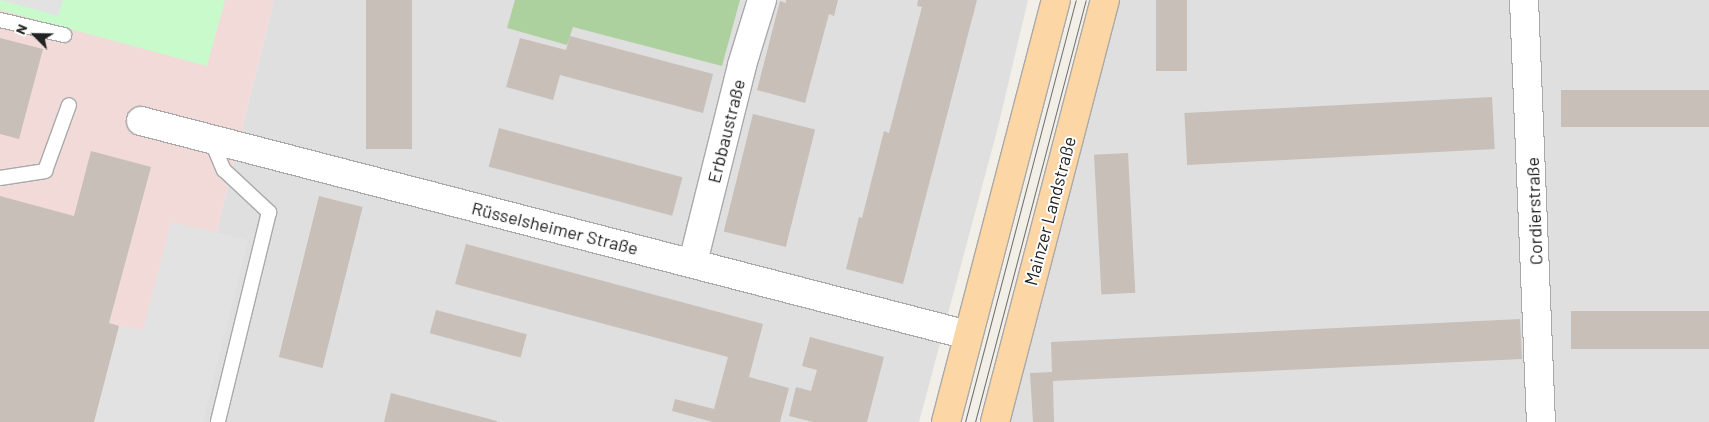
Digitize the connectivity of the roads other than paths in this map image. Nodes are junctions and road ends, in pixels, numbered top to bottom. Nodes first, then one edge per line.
1 (762, 0) edge
2 (1056, 0) edge
3 (1105, 0) edge
4 (1524, 0) edge
5 (0, 20) edge
6 (64, 35) dead end
7 (69, 105) dead end
8 (141, 121) dead end
9 (211, 140) junction
10 (0, 178) edge
11 (693, 262) junction
12 (968, 335) junction
13 (218, 422) edge
14 (946, 422) edge
15 (994, 422) edge
16 (1542, 422) edge

1 - 11 street, Erbbaustraße
2 - 12 main road
3 - 15 main road, Mainzer Landstraße
4 - 16 street, Cordierstraße
5 - 6 lane
7 - 10 lane
8 - 9 street, Rüsselsheimer Straße
9 - 11 street, Rüsselsheimer Straße
9 - 13 lane
11 - 12 street, Rüsselsheimer Straße
12 - 14 main road

